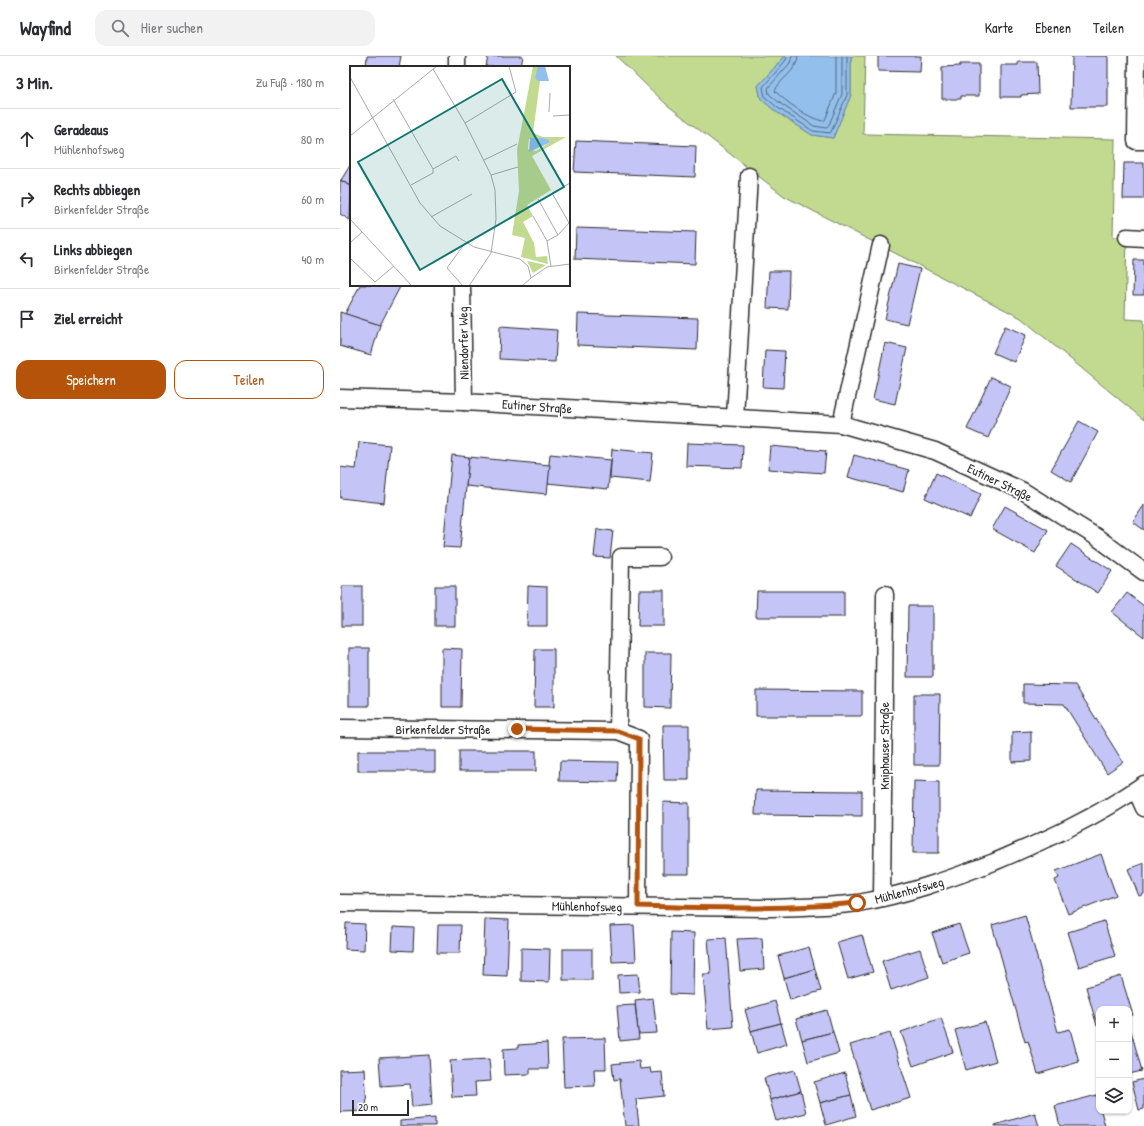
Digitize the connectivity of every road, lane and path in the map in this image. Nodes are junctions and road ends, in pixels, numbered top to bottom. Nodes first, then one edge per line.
1 (1137, 56) edge
2 (1144, 142) edge
3 (749, 176) dead end
4 (1127, 237) dead end
5 (1144, 238) edge
6 (881, 245) dead end
7 (462, 286) edge
8 (340, 398) edge
9 (464, 402) junction
10 (735, 417) junction
11 (841, 424) junction
12 (660, 557) dead end
13 (1144, 572) edge
14 (885, 594) dead end
15 (340, 728) edge
16 (618, 731) junction
17 (1140, 787) edge
18 (1144, 808) edge
19 (882, 898) junction
20 (340, 902) edge
21 (638, 906) junction

1 - 2 street
3 - 10 street
4 - 5 street
6 - 11 street
7 - 9 street, Niendorfer Weg
8 - 9 street, Eutiner Straße
9 - 10 street, Eutiner Straße
10 - 11 street, Eutiner Straße
11 - 13 street, Eutiner Straße
12 - 16 street
14 - 19 street, Kniphauser Straße
15 - 16 street, Birkenfelder Straße
16 - 21 street, Birkenfelder Straße
17 - 18 street
17 - 19 street, Mühlenhofsweg
19 - 21 street, Mühlenhofsweg
20 - 21 street, Mühlenhofsweg

